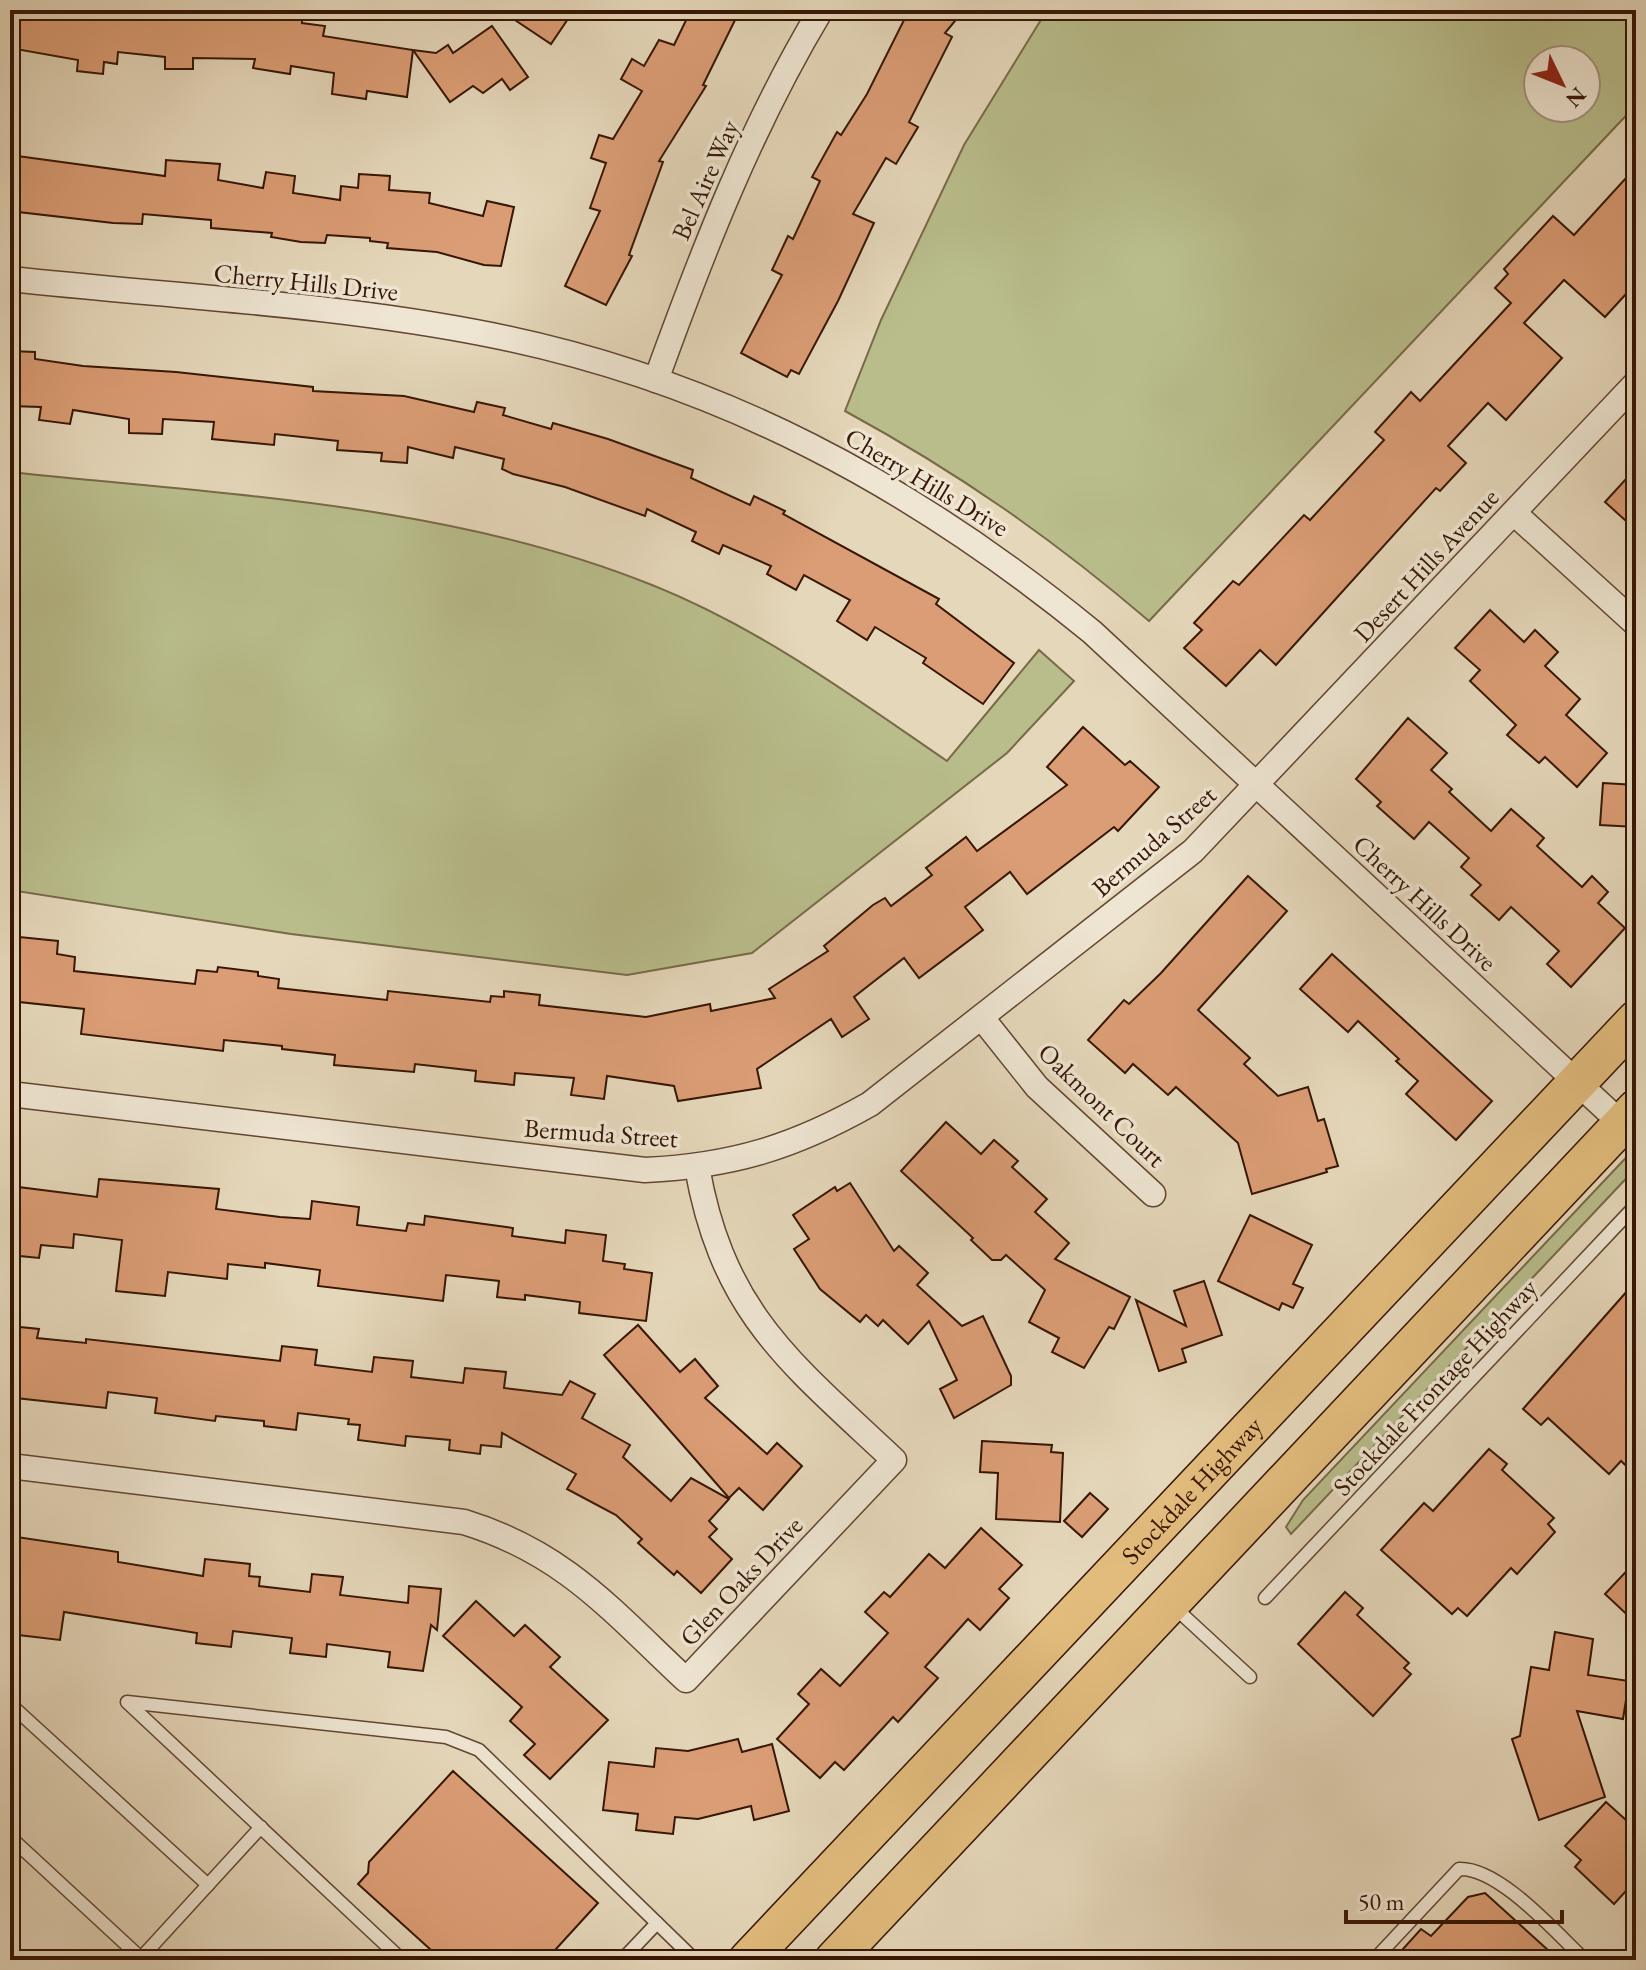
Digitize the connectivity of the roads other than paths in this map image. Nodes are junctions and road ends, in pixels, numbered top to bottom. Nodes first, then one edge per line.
1 (821, 10) edge
2 (10, 279) edge
3 (656, 380) junction
4 (1636, 383) edge
5 (1514, 513) junction
6 (1636, 624) edge
7 (1256, 786) junction
8 (982, 1018) junction
9 (1636, 1020) edge
10 (1577, 1083) junction
11 (10, 1094) edge
12 (1629, 1117) edge
13 (697, 1167) junction
14 (1153, 1194) dead end
15 (1636, 1205) edge
16 (10, 1466) edge
17 (1265, 1598) dead end
18 (1170, 1603) junction
19 (1250, 1677) dead end
20 (10, 1704) edge
21 (261, 1827) junction
22 (10, 1837) edge
23 (208, 1885) junction
24 (657, 1923) junction
25 (142, 1959) edge
26 (692, 1959) edge
27 (402, 1960) edge
28 (622, 1960) edge
29 (748, 1960) edge
30 (834, 1960) edge
31 (1374, 1960) edge
32 (1585, 1960) edge

1 - 3 street, Bel Aire Way
2 - 3 street, Cherry Hills Drive
3 - 7 street, Cherry Hills Drive
4 - 5 street, Desert Hills Avenue
5 - 6 street
5 - 7 street, Desert Hills Avenue
7 - 8 street, Bermuda Street
7 - 10 street, Cherry Hills Drive
8 - 13 street, Bermuda Street
8 - 14 street, Oakmont Court
9 - 10 main road, Stockdale Highway
10 - 12 street, Cherry Hills Drive
10 - 29 main road, Stockdale Highway
11 - 13 street, Bermuda Street
12 - 18 main road
13 - 16 street, Glen Oaks Drive
15 - 17 lane, Stockdale Frontage Highway
18 - 19 lane
18 - 30 main road
20 - 23 lane
21 - 23 lane
21 - 24 lane
21 - 27 lane
22 - 25 lane
23 - 25 lane
24 - 26 lane
24 - 28 lane
31 - 32 lane

